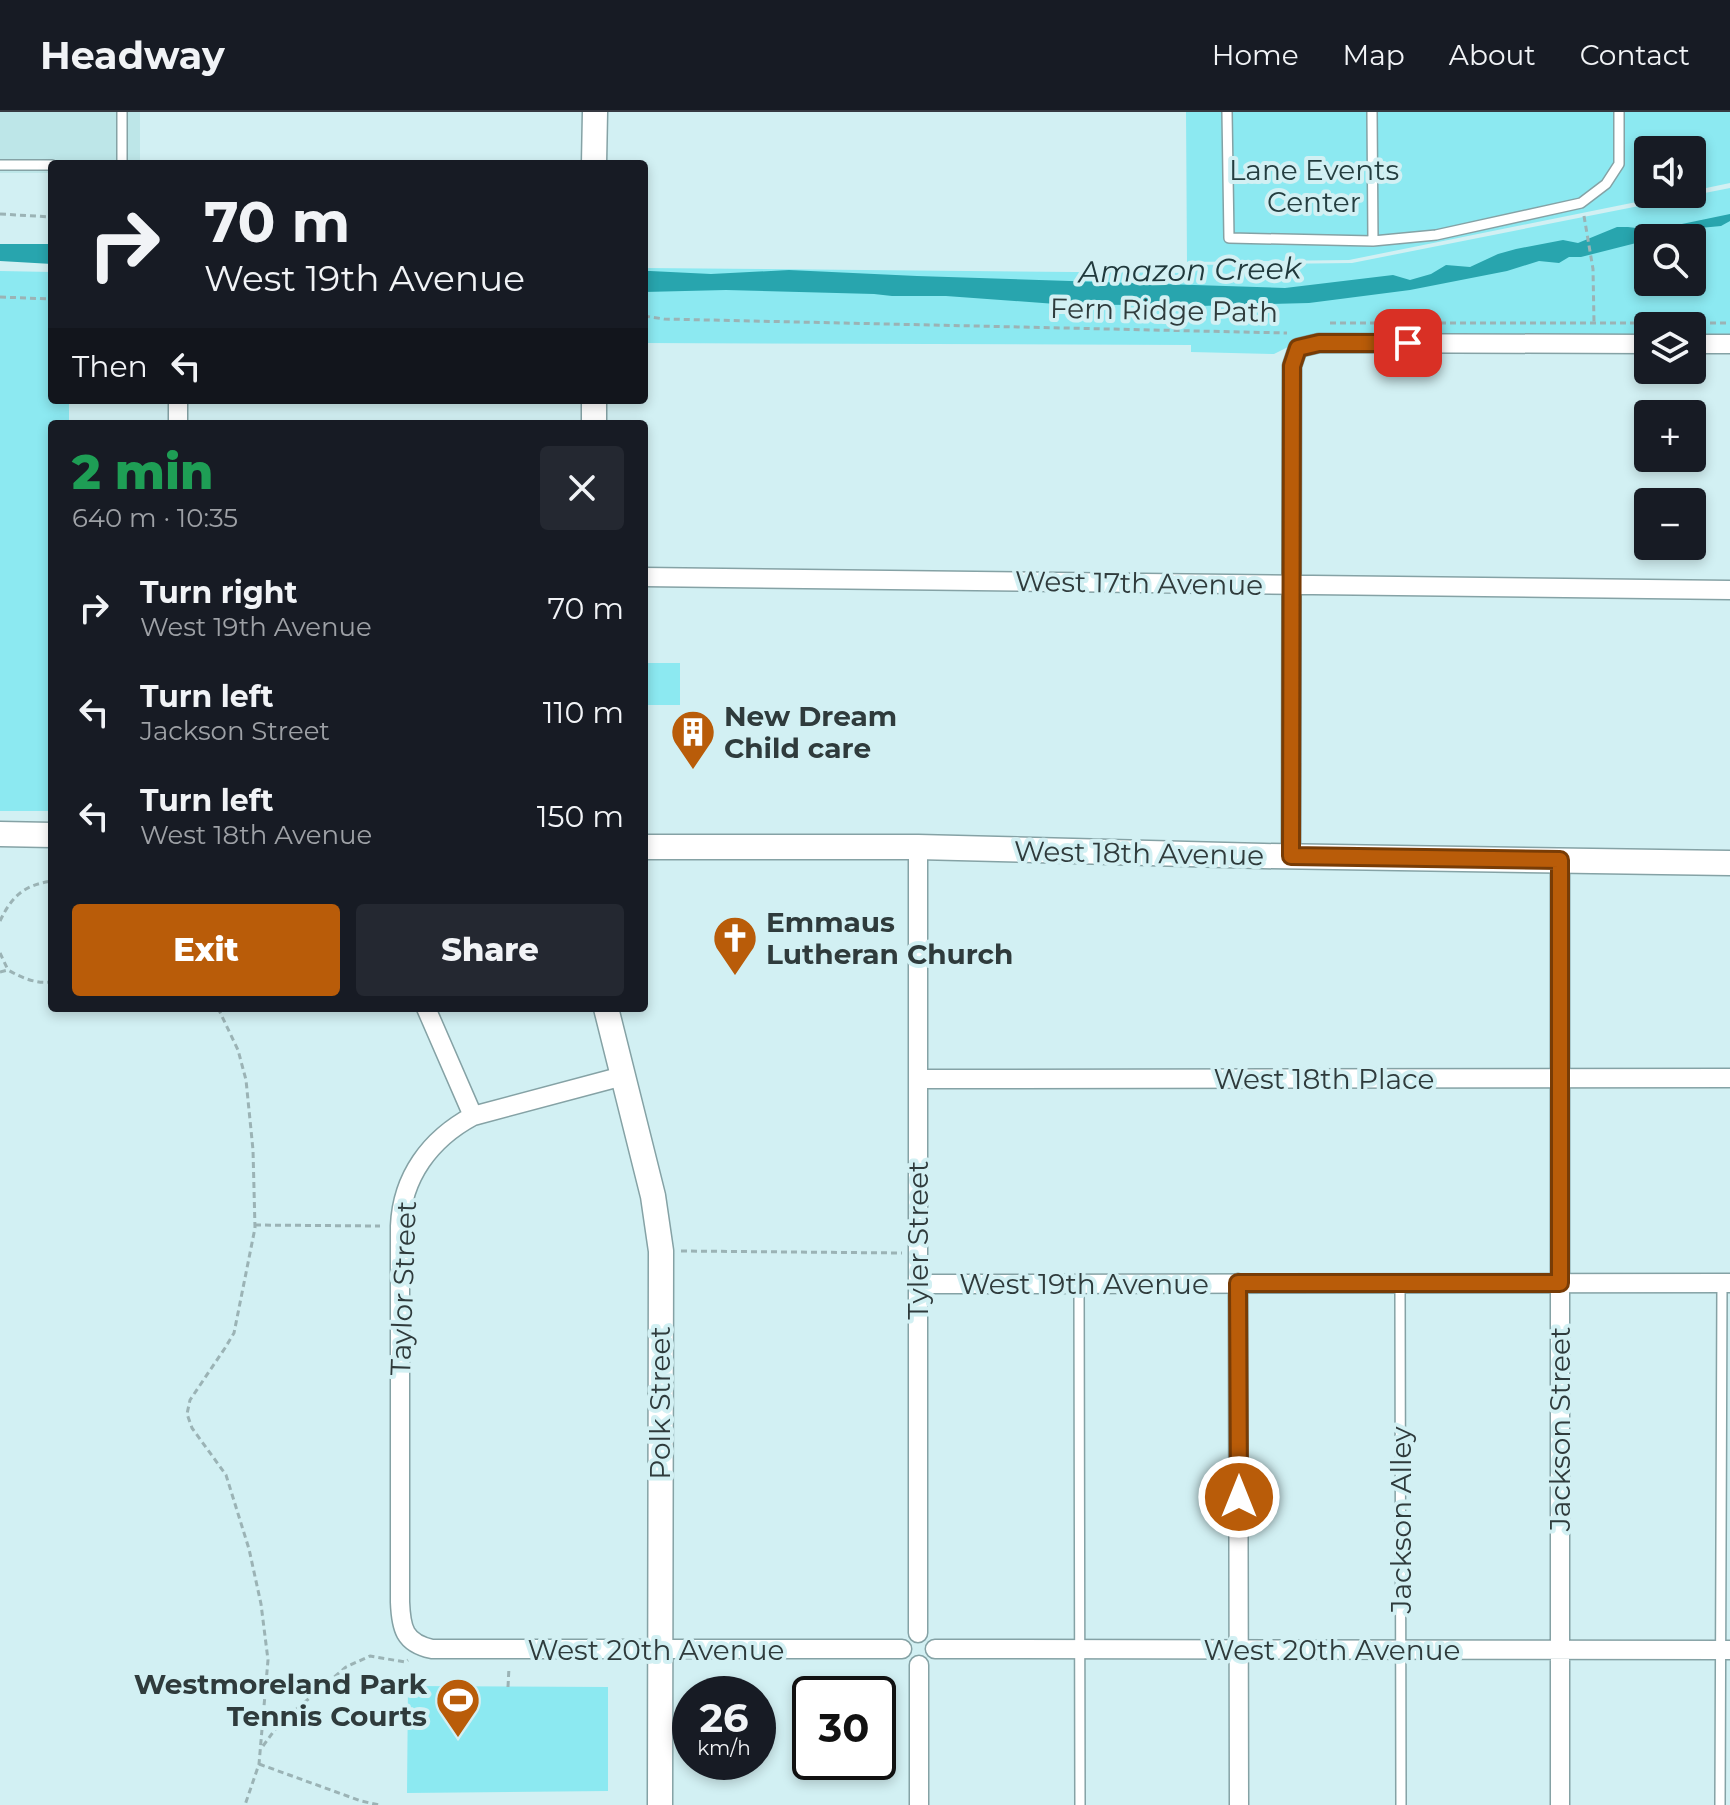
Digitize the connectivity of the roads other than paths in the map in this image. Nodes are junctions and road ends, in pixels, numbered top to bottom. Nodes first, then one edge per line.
1 (122, 112) edge
2 (595, 112) edge
3 (1227, 112) edge
4 (1372, 112) edge
5 (1619, 112) edge
6 (122, 160) edge
7 (594, 160) edge
8 (0, 165) edge
9 (48, 165) edge
10 (1373, 241) junction
11 (1634, 344) edge
12 (1706, 344) edge
13 (1730, 344) edge
14 (648, 577) edge
15 (1291, 585) junction
16 (1730, 590) edge
17 (0, 834) edge
18 (48, 835) edge
19 (648, 847) edge
20 (918, 847) junction
21 (1291, 856) junction
22 (1560, 860) junction
23 (1730, 863) edge
24 (428, 1012) edge
25 (607, 1012) edge
26 (623, 1076) junction
27 (1560, 1078) junction
28 (1730, 1078) edge
29 (918, 1079) junction
30 (473, 1116) junction
31 (1238, 1283) junction
32 (1400, 1283) junction
33 (1560, 1283) junction
34 (1726, 1283) edge
35 (918, 1284) junction
36 (1079, 1284) junction
37 (918, 1633) junction
38 (417, 1644) joint
39 (660, 1649) junction
40 (902, 1649) junction
41 (935, 1649) junction
42 (1560, 1649) junction
43 (1080, 1650) junction
44 (1239, 1650) junction
45 (1401, 1650) junction
46 (1725, 1650) edge
47 (919, 1665) junction
48 (660, 1805) edge
49 (919, 1805) edge
50 (1080, 1805) edge
51 (1239, 1805) edge
52 (1401, 1805) edge
53 (1560, 1805) edge
54 (1720, 1805) edge

1 - 6 lane
2 - 7 main road
3 - 10 lane
4 - 10 lane
5 - 10 lane
8 - 9 lane
11 - 15 street
12 - 13 street
14 - 15 street, West 17th Avenue
15 - 16 street, West 17th Avenue
15 - 21 street
17 - 18 main road
19 - 20 main road, West 18th Avenue
20 - 21 main road, West 18th Avenue
20 - 29 street, Tyler Street
21 - 22 main road, West 18th Avenue
22 - 23 main road, West 18th Avenue
22 - 27 street, Jackson Street
24 - 30 street
25 - 26 main road, Polk Street
26 - 30 street, Taylor Street
26 - 39 main road, Polk Street
27 - 28 street, West 18th Place
27 - 29 street, West 18th Place
27 - 33 street, Jackson Street
29 - 35 street, Tyler Street
30 - 38 street, Taylor Street
31 - 32 street, West 19th Avenue
31 - 36 street, West 19th Avenue
31 - 44 street
32 - 33 street, West 19th Avenue
32 - 45 lane, Jackson Alley
33 - 34 street, West 19th Avenue
33 - 42 street, Jackson Street
34 - 46 lane
35 - 36 street, West 19th Avenue
35 - 37 street, Tyler Street
36 - 43 lane
37 - 40 street
37 - 41 street
38 - 39 street, West 20th Avenue
39 - 40 street, West 20th Avenue
39 - 48 main road, Polk Street
40 - 47 street
41 - 43 street, West 20th Avenue
41 - 47 street
42 - 45 street, West 20th Avenue
42 - 46 street, West 20th Avenue
42 - 53 street, Jackson Street
43 - 44 street, West 20th Avenue
43 - 50 lane
44 - 45 street, West 20th Avenue
44 - 51 street
45 - 52 lane, Jackson Alley
46 - 54 lane
47 - 49 street

